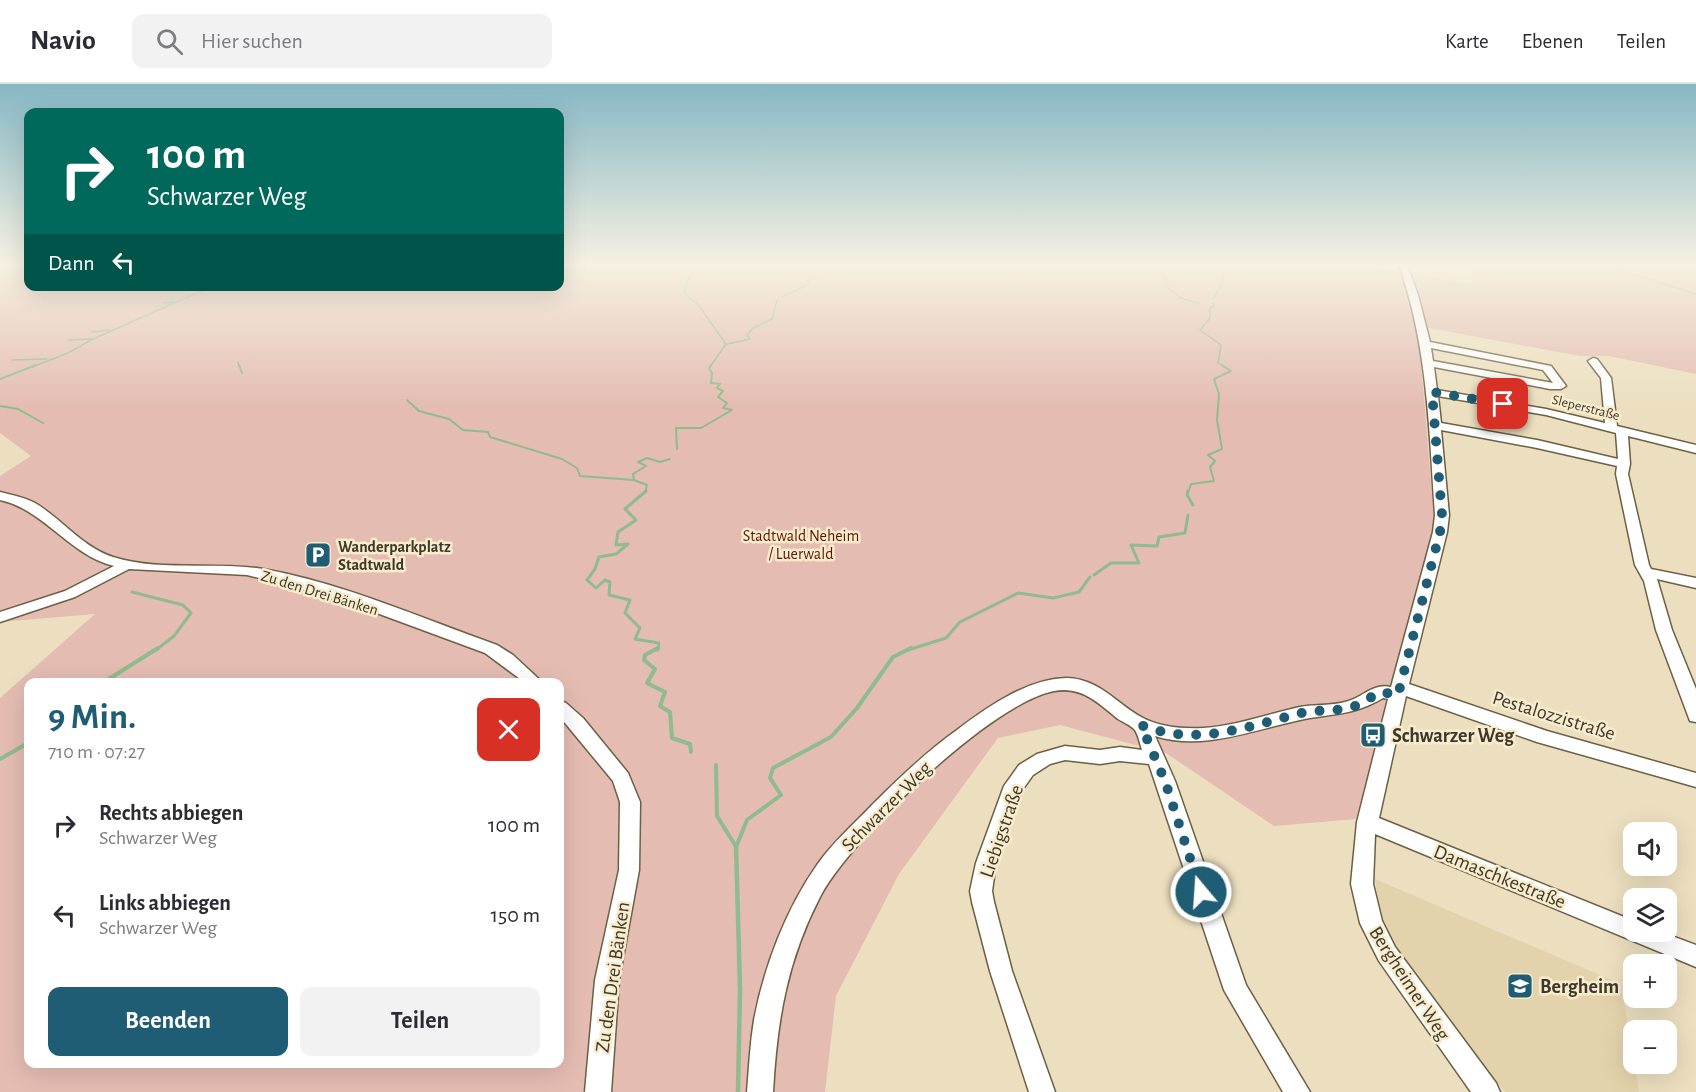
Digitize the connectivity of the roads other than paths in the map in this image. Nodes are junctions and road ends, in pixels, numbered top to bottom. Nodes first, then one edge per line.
1 (1420, 312) edge
2 (1426, 344) junction
3 (1593, 361) dead end
4 (1429, 363) junction
5 (1432, 392) junction
6 (1434, 425) junction
7 (1617, 430) junction
8 (1696, 449) edge
9 (1624, 464) junction
10 (0, 496) edge
11 (128, 564) junction
12 (1646, 572) junction
13 (1696, 583) edge
14 (0, 617) edge
15 (529, 678) edge
16 (1399, 691) junction
17 (564, 711) edge
18 (1696, 716) edge
19 (1143, 731) junction
20 (1120, 754) junction
21 (1154, 758) junction
22 (1696, 780) edge
23 (1367, 822) junction
24 (1623, 926) edge
25 (1662, 942) edge
26 (1696, 956) edge
27 (598, 1092) edge
28 (760, 1092) edge
29 (1042, 1092) edge
30 (1297, 1092) edge
31 (1487, 1092) edge

1 - 2 street
2 - 4 street
2 - 4 street
3 - 7 street
4 - 5 street
5 - 6 street
5 - 7 street, Sleperstraße
6 - 9 street
6 - 16 street
7 - 8 street, Sleperstraße
7 - 9 street
9 - 12 street
10 - 11 street, Zu den Drei Bänken
11 - 14 street
11 - 15 street, Zu den Drei Bänken
12 - 13 street
12 - 18 street
16 - 19 street, Schwarzer Weg
16 - 22 street, Pestalozzistraße
16 - 23 street, Bergheimer Weg
17 - 27 street, Zu den Drei Bänken
19 - 20 street, Liebigstraße
19 - 21 street
19 - 28 street, Schwarzer Weg
20 - 21 street, Liebigstraße
20 - 29 street, Liebigstraße
21 - 30 street
23 - 24 street, Damaschkestraße
23 - 31 street, Bergheimer Weg
25 - 26 street, Damaschkestraße

